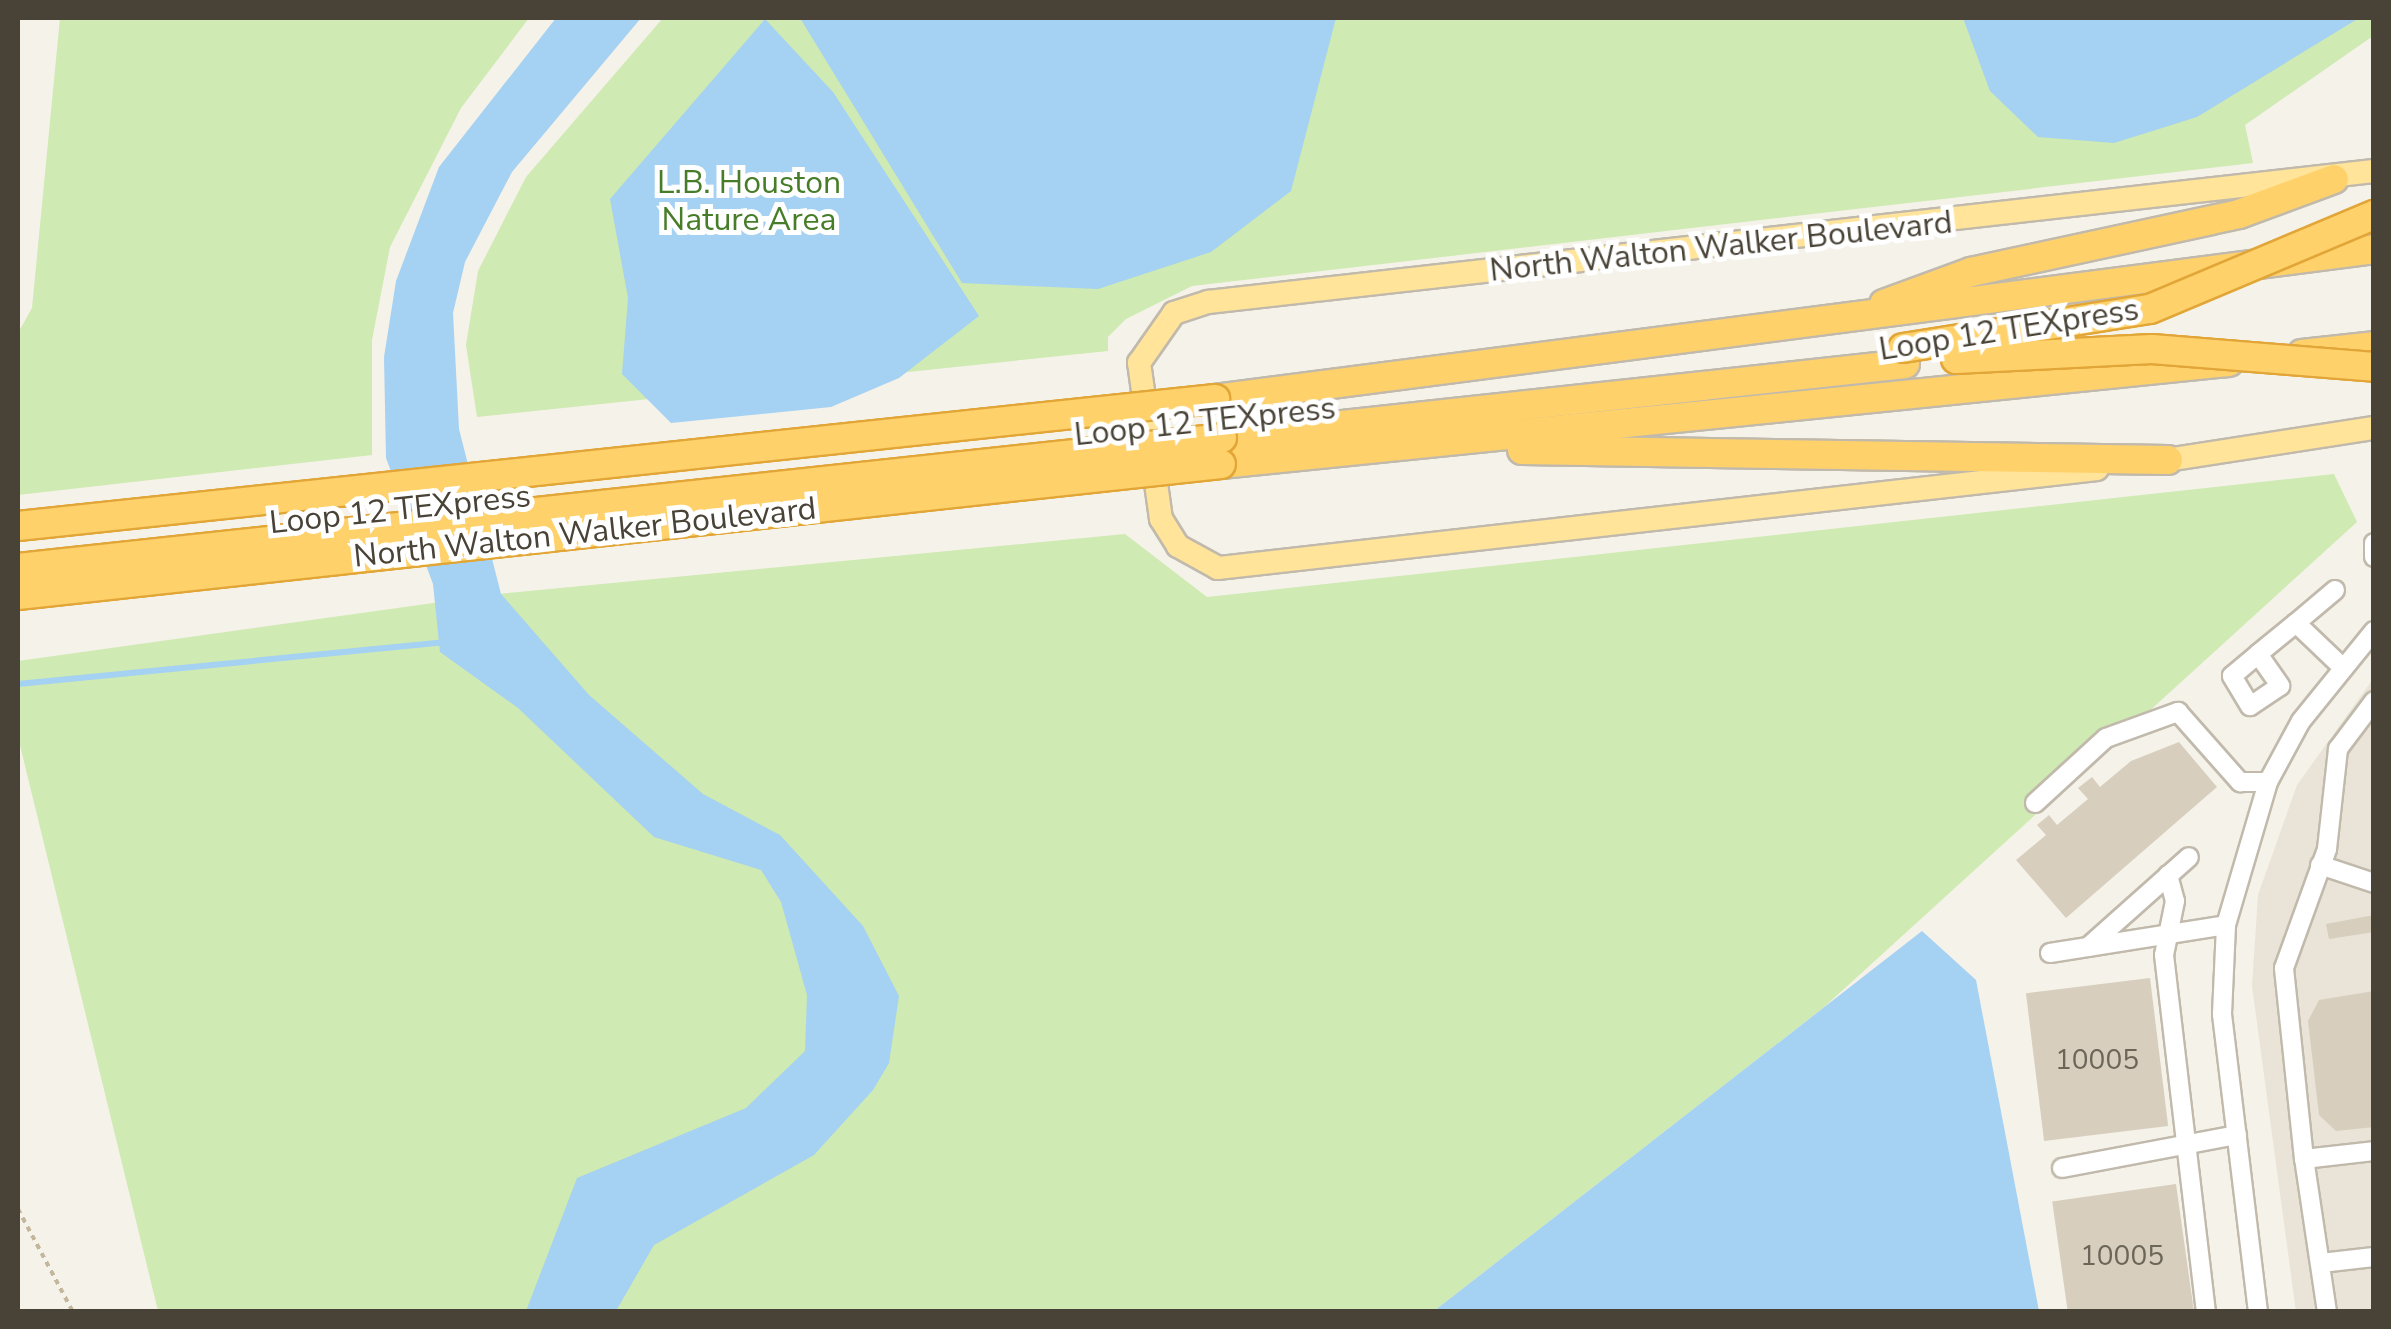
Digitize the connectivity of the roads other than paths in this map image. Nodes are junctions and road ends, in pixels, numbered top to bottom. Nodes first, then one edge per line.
1 (2374, 171) edge
2 (2334, 179) junction
3 (2374, 215) edge
4 (2374, 248) edge
5 (1838, 320) junction
6 (2374, 346) edge
7 (1904, 356) junction
8 (2374, 367) edge
9 (2374, 428) edge
10 (1219, 430) junction
11 (1391, 448) junction
12 (2168, 460) junction
13 (18, 526) edge
14 (2374, 543) edge
15 (18, 552) edge
16 (2374, 556) edge
17 (18, 568) edge
18 (2336, 590) dead end
19 (18, 595) edge
20 (2296, 622) junction
21 (2374, 631) edge
22 (2258, 654) dead end
23 (2341, 666) junction
24 (2374, 702) edge
25 (2268, 782) junction
26 (2036, 803) dead end
27 (2189, 857) dead end
28 (2320, 864) junction
29 (2168, 875) junction
30 (2374, 883) edge
31 (2226, 926) junction
32 (2172, 934) junction
33 (2087, 947) junction
34 (2050, 953) dead end
35 (2237, 1135) junction
36 (2188, 1144) junction
37 (2374, 1151) edge
38 (2304, 1159) junction
39 (2062, 1168) dead end
40 (2374, 1257) edge
41 (2321, 1263) junction
42 (2206, 1312) edge
43 (2258, 1312) edge
44 (2326, 1312) edge

1 - 2 main road, North Walton Walker Boulevard
2 - 5 highway
2 - 12 main road, North Walton Walker Boulevard
3 - 7 highway, Loop 12 TEXpress, bridge
4 - 5 highway, North Walton Walker Boulevard
5 - 10 highway, North Walton Walker Boulevard
6 - 11 highway, North Walton Walker Boulevard
7 - 8 highway, Loop 12 TEXpress, bridge
7 - 10 highway, Loop 12 TEXpress
9 - 12 main road, North Walton Walker Boulevard
10 - 11 highway, North Walton Walker Boulevard
10 - 13 highway, North Walton Walker Boulevard, bridge
10 - 15 highway, Loop 12 TEXpress
10 - 17 highway, Loop 12 TEXpress, bridge
10 - 19 highway, North Walton Walker Boulevard, bridge
11 - 12 highway
14 - 16 street
18 - 20 street
20 - 22 street
20 - 23 street
21 - 23 street
23 - 25 street
24 - 28 street
25 - 26 street
25 - 31 street
27 - 29 street
28 - 30 street
28 - 38 street
29 - 32 street
29 - 33 street
31 - 32 street
31 - 35 street
32 - 33 street
32 - 36 street
33 - 34 street
35 - 36 street
35 - 43 street
36 - 39 street
36 - 42 street
37 - 38 street
38 - 41 street
40 - 41 street
41 - 44 street

